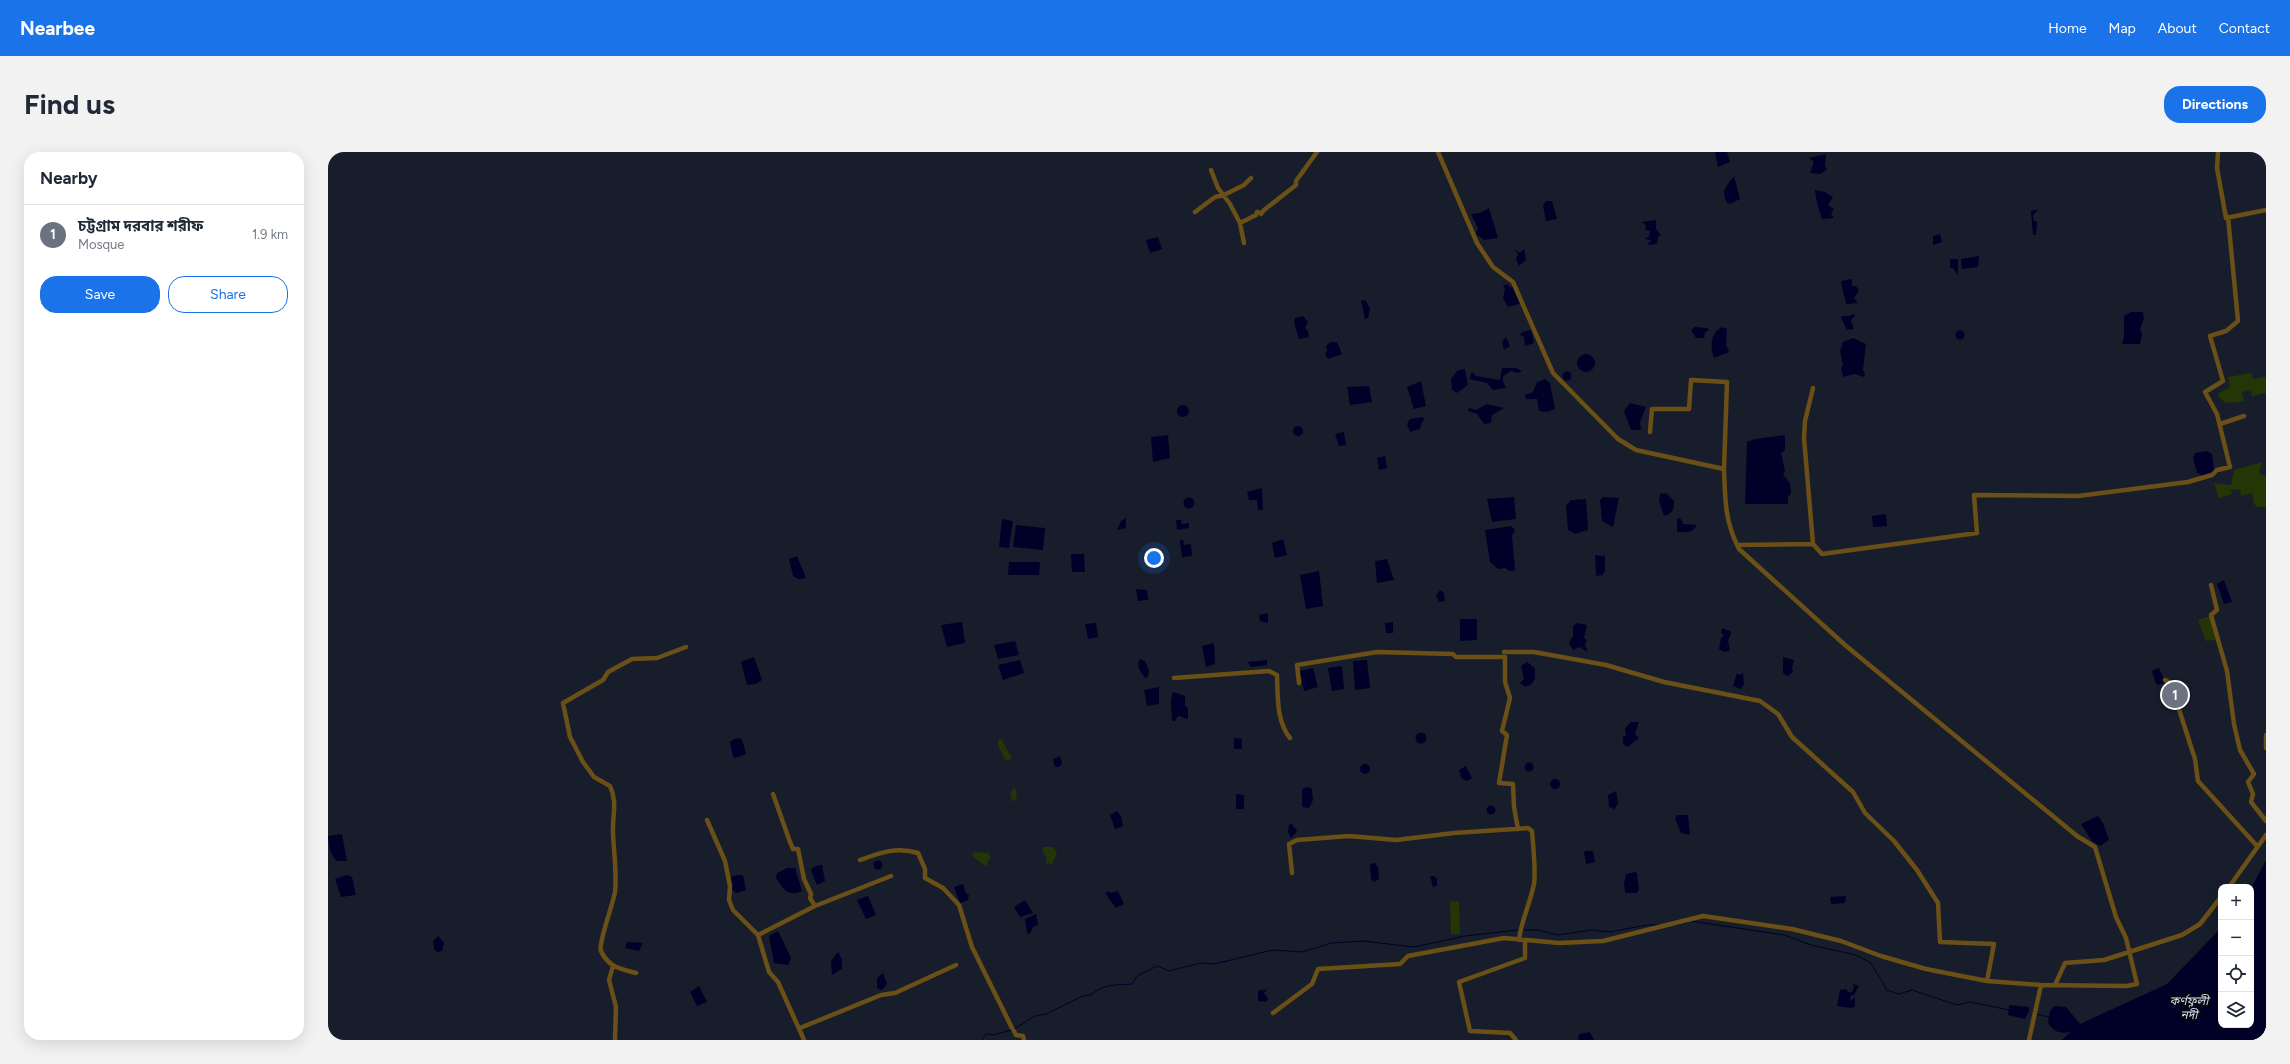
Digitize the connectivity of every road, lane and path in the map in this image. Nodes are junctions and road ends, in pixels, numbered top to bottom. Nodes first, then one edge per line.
1 (1317, 152) edge
2 (1438, 152) edge
3 (2218, 152) edge
4 (1211, 170) dead end
5 (1251, 178) dead end
6 (1224, 195) junction
7 (2266, 210) edge
8 (1195, 212) dead end
9 (2228, 218) junction
10 (1240, 223) junction
11 (1244, 243) dead end
12 (1813, 388) dead end
13 (2244, 416) dead end
14 (2220, 424) junction
15 (1650, 432) dead end
16 (1724, 469) junction
17 (1813, 544) junction
18 (1737, 545) junction
19 (2211, 585) dead end
20 (686, 647) dead end
21 (1504, 652) dead end
22 (1174, 678) dead end
23 (2165, 680) dead end
24 (1299, 682) dead end
25 (2266, 735) edge
26 (1290, 738) dead end
27 (2266, 748) edge
28 (773, 794) dead end
29 (707, 820) dead end
30 (2266, 821) edge
31 (1518, 829) junction
32 (2266, 835) edge
33 (2257, 846) junction
34 (860, 860) dead end
35 (1292, 873) dead end
36 (891, 876) dead end
37 (2231, 884) edge
38 (2218, 901) edge
39 (816, 906) junction
40 (758, 935) junction
41 (1519, 940) junction
42 (1525, 941) junction
43 (2129, 952) junction
44 (956, 965) dead end
45 (612, 966) junction
46 (636, 973) dead end
47 (1987, 981) junction
48 (2041, 985) junction
49 (2055, 985) junction
50 (1273, 1013) dead end
51 (800, 1028) junction
52 (615, 1040) edge
53 (804, 1040) edge
54 (1024, 1040) edge
55 (1516, 1040) edge
56 (2029, 1040) edge

1 - 10 street
2 - 16 street
3 - 9 street
4 - 6 street
5 - 6 street
6 - 8 street
6 - 10 street
7 - 9 street
9 - 14 street
10 - 11 street
12 - 17 street
13 - 14 street
14 - 17 street
15 - 16 street
16 - 18 street
17 - 18 street
18 - 43 street
19 - 30 street
20 - 45 street
21 - 47 street
22 - 26 street
23 - 33 street
24 - 31 street
25 - 27 street
28 - 39 street
29 - 40 street
31 - 35 street
31 - 41 street
32 - 33 street
33 - 37 street
34 - 54 street
36 - 39 street
38 - 43 street
39 - 40 street
40 - 51 street
41 - 42 street
41 - 50 street
42 - 47 street
42 - 55 street
43 - 49 street
43 - 49 street
44 - 51 street
45 - 46 street
45 - 52 street
47 - 48 street
48 - 49 street
48 - 56 street
51 - 53 street

